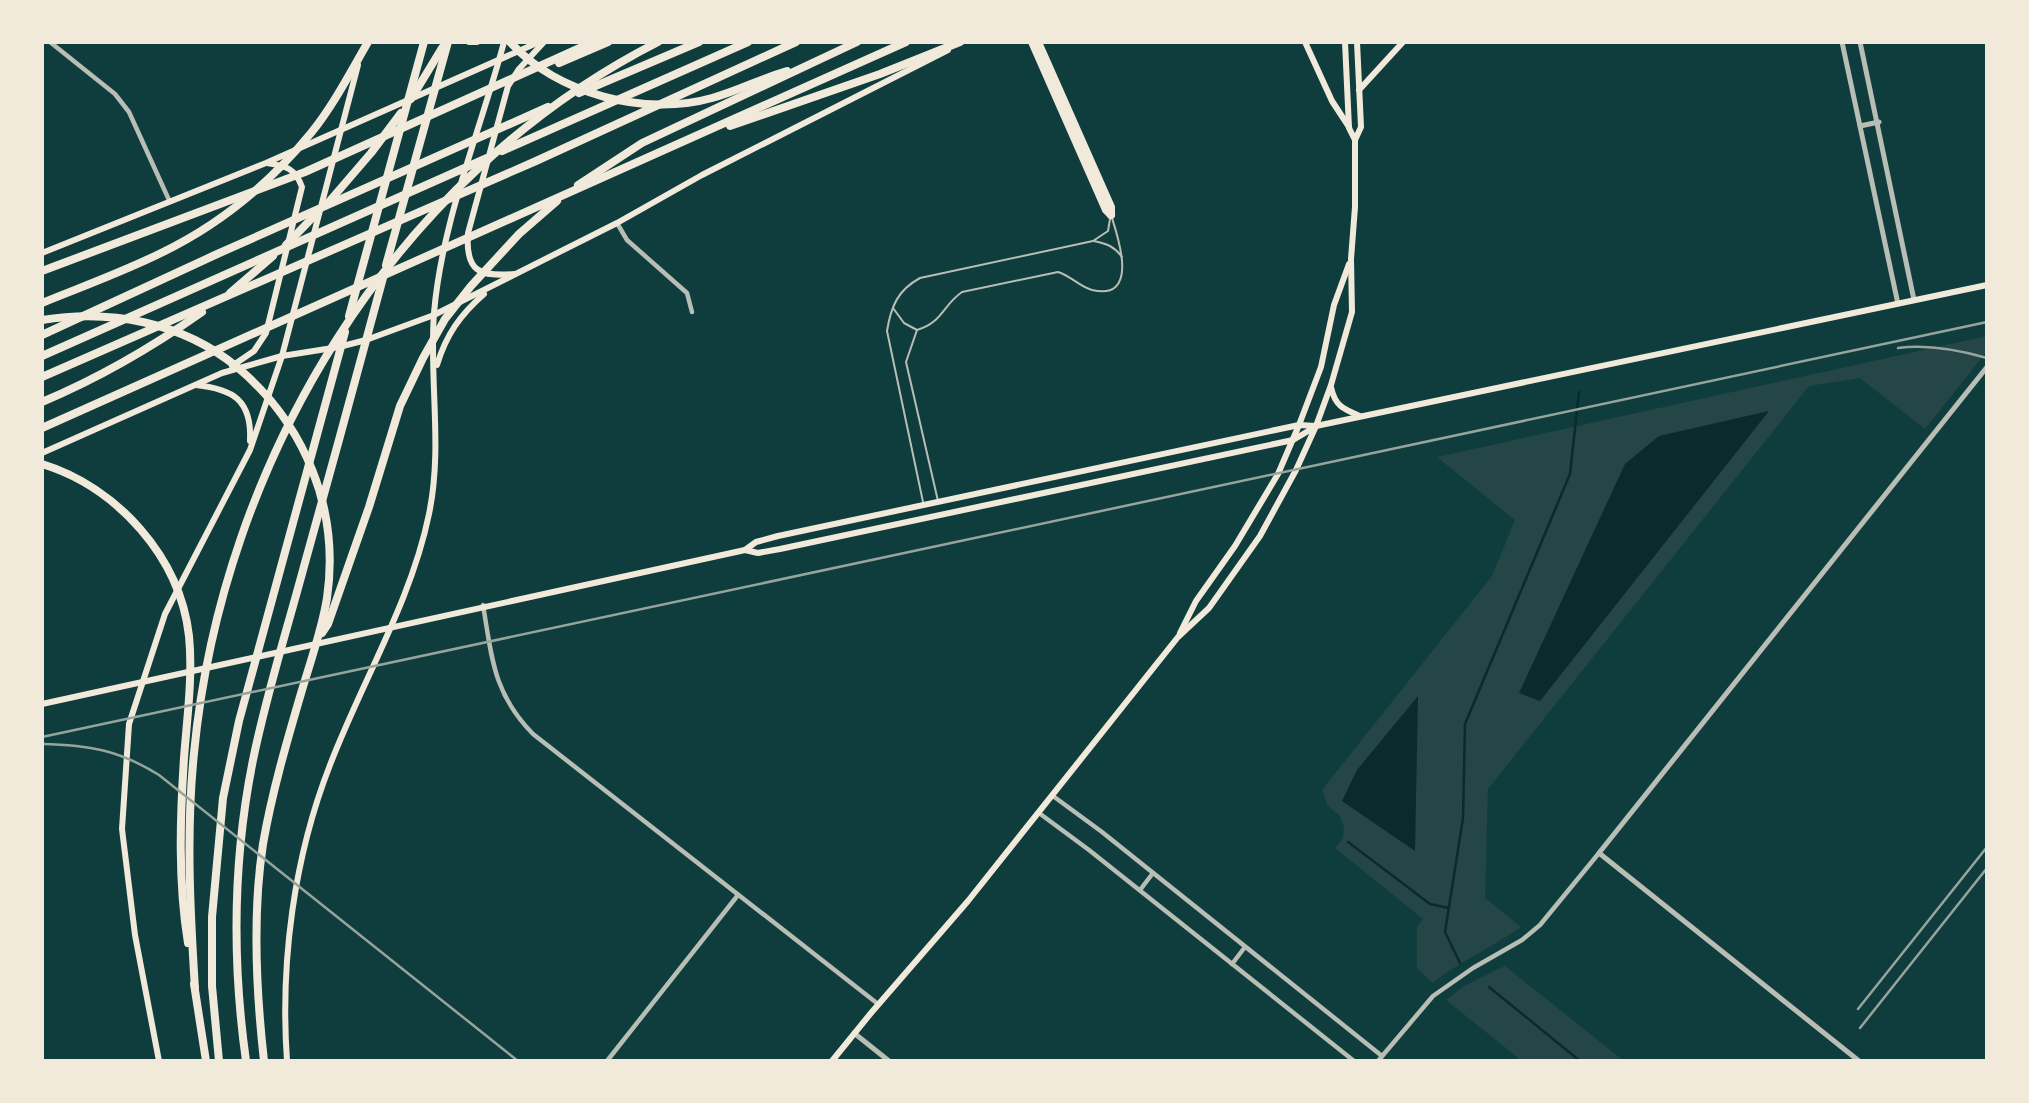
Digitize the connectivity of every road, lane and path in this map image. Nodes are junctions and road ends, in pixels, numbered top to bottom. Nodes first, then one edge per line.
1 (50, 42) edge
2 (366, 42) edge
3 (424, 42) edge
4 (447, 42) edge
5 (469, 42) edge
6 (477, 42) edge
7 (504, 42) edge
8 (510, 42) edge
9 (541, 42) edge
10 (593, 42) edge
11 (608, 42) edge
12 (658, 42) edge
13 (699, 42) edge
14 (748, 42) edge
15 (796, 42) edge
16 (857, 42) edge
17 (906, 42) edge
18 (962, 42) edge
19 (1032, 42) edge
20 (1038, 42) edge
21 (1306, 42) edge
22 (1345, 42) edge
23 (1357, 42) edge
24 (1403, 42) edge
25 (1842, 42) edge
26 (1860, 42) edge
27 (578, 52) junction
28 (499, 60) junction
29 (814, 63) junction
30 (1359, 90) junction
31 (1059, 97) junction
32 (1879, 122) junction
33 (1860, 126) junction
34 (1349, 128) junction
35 (341, 130) junction
36 (1355, 139) junction
37 (662, 152) junction
38 (266, 163) junction
39 (169, 201) junction
40 (1111, 215) junction
41 (617, 223) junction
42 (1093, 241) junction
43 (42, 253) edge
44 (1123, 258) junction
45 (1351, 259) junction
46 (42, 273) edge
47 (519, 274) junction
48 (1987, 285) edge
49 (490, 289) junction
50 (1914, 300) junction
51 (42, 303) edge
52 (1898, 304) junction
53 (892, 307) junction
54 (692, 312) dead end
55 (434, 315) junction
56 (42, 320) edge
57 (917, 330) junction
58 (42, 335) edge
59 (42, 356) edge
60 (282, 356) junction
61 (1987, 367) edge
62 (222, 373) junction
63 (434, 374) junction
64 (42, 377) edge
65 (194, 385) junction
66 (1331, 386) junction
67 (42, 402) edge
68 (1362, 417) junction
69 (1300, 425) junction
70 (1316, 426) junction
71 (42, 428) edge
72 (1293, 440) junction
73 (250, 450) junction
74 (42, 453) edge
75 (42, 464) edge
76 (938, 502) junction
77 (924, 505) junction
78 (935, 516) junction
79 (745, 550) junction
80 (483, 606) junction
81 (1178, 637) junction
82 (316, 645) junction
83 (42, 704) edge
84 (1053, 796) junction
85 (1039, 813) junction
86 (1599, 853) junction
87 (1153, 873) junction
88 (1140, 890) junction
89 (738, 895) junction
90 (1245, 947) junction
91 (1232, 964) junction
92 (195, 989) junction
93 (878, 1004) junction
94 (854, 1033) junction
95 (1382, 1056) junction
96 (159, 1061) edge
97 (206, 1061) edge
98 (219, 1061) edge
99 (246, 1061) edge
100 (264, 1061) edge
101 (287, 1061) edge
102 (607, 1061) edge
103 (832, 1061) edge
104 (889, 1061) edge
105 (1354, 1061) edge
106 (1378, 1061) edge
107 (1858, 1061) edge

1 - 39 street
2 - 35 main road
2 - 51 highway
3 - 98 highway
4 - 67 highway
4 - 99 highway
5 - 6 main road
7 - 28 main road
8 - 29 highway
9 - 28 main road
9 - 47 main road
10 - 27 highway
11 - 27 highway
12 - 92 highway
13 - 58 highway
14 - 59 highway
15 - 64 highway
16 - 29 highway
17 - 37 highway
18 - 37 highway
18 - 41 main road
19 - 31 highway
20 - 31 highway
21 - 34 main road
22 - 34 main road
23 - 30 main road
24 - 30 main road
25 - 33 street
26 - 32 street
27 - 46 highway
28 - 35 main road
28 - 55 main road
29 - 82 highway
30 - 36 main road
31 - 40 highway
32 - 33 street
32 - 50 street
33 - 52 street
34 - 36 main road
35 - 38 main road
35 - 60 main road
36 - 45 main road
37 - 71 highway
38 - 39 main road
38 - 62 main road
39 - 43 main road
40 - 42 lane
40 - 44 lane
41 - 47 main road
41 - 54 street
42 - 44 lane
42 - 53 lane
44 - 57 lane
45 - 66 main road
45 - 69 main road
47 - 49 main road
48 - 50 main road
49 - 55 main road
49 - 63 main road
50 - 52 main road
52 - 68 main road
53 - 57 lane
53 - 77 lane
55 - 60 main road
55 - 63 main road
56 - 82 highway
57 - 76 lane
60 - 62 main road
60 - 73 main road
61 - 86 street
62 - 65 main road
63 - 101 main road
65 - 73 main road
65 - 74 main road
66 - 68 main road
66 - 70 main road
68 - 70 main road
69 - 70 main road
69 - 72 main road
69 - 76 main road
70 - 72 main road
70 - 81 main road
72 - 78 main road
72 - 81 main road
73 - 96 main road
75 - 92 highway
76 - 77 main road
77 - 78 lane
77 - 79 main road
78 - 79 main road
79 - 80 main road
80 - 83 main road
80 - 89 street
81 - 84 main road
82 - 100 highway
84 - 85 main road
84 - 87 street
85 - 88 street
85 - 93 main road
86 - 95 street
86 - 107 street
87 - 88 street
87 - 90 street
88 - 91 street
89 - 93 street
89 - 102 street
90 - 91 street
90 - 95 street
91 - 105 street
92 - 97 highway
93 - 94 main road
94 - 103 main road
94 - 104 street
95 - 106 street

